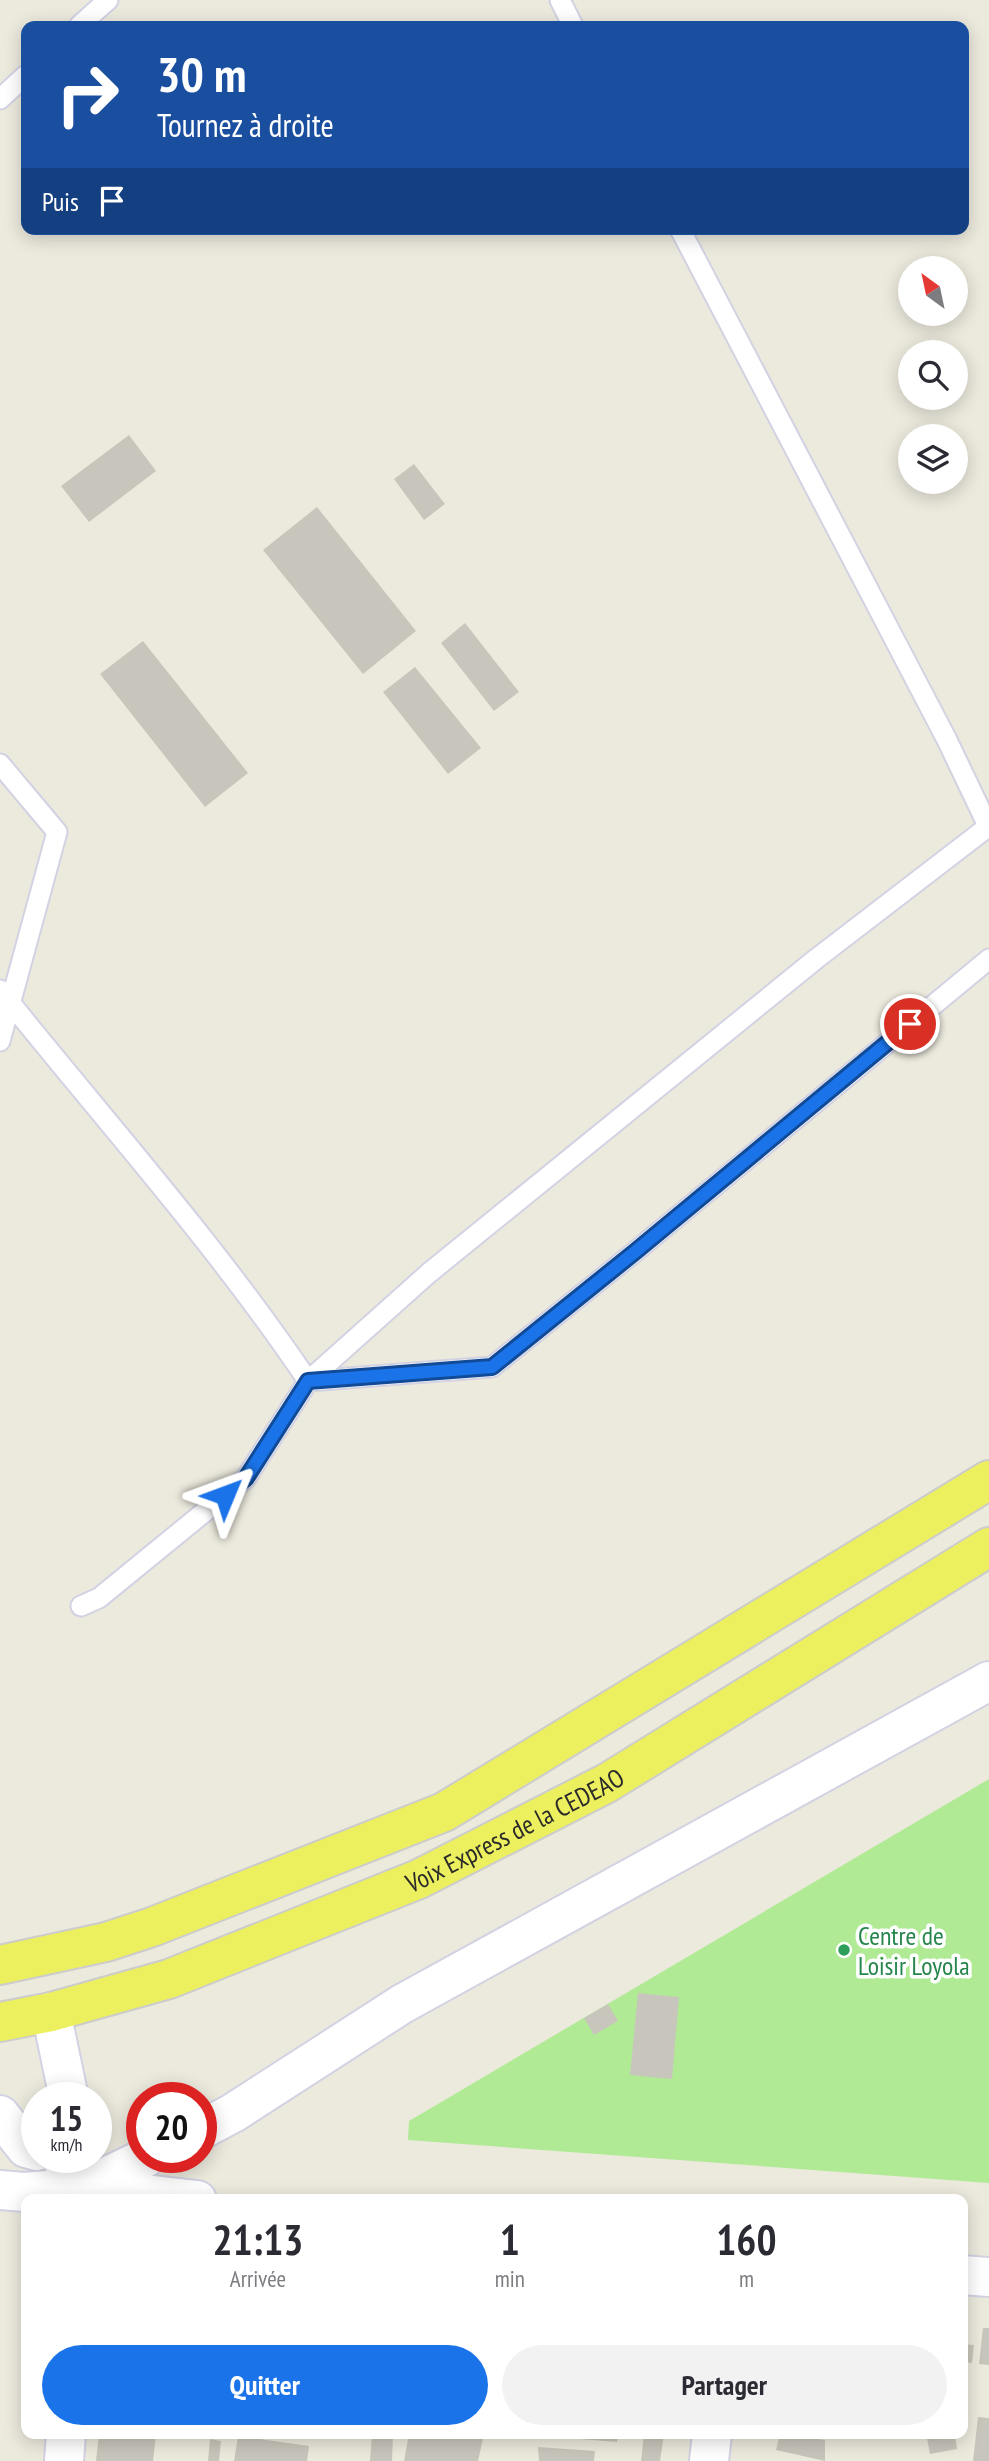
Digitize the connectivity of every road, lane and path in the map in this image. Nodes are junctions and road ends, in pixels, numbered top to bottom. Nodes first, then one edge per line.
1 (108, 0) edge
2 (560, 0) edge
3 (85, 21) edge
4 (570, 21) edge
5 (21, 80) edge
6 (0, 99) edge
7 (683, 235) edge
8 (0, 764) edge
9 (989, 827) edge
10 (989, 959) edge
11 (5, 996) edge
12 (0, 1041) edge
13 (308, 1381) junction
14 (989, 1480) edge
15 (989, 1547) edge
16 (81, 1606) dead end
17 (989, 1681) edge
18 (0, 1965) edge
19 (51, 2012) junction
20 (0, 2022) edge
21 (66, 2082) edge
22 (0, 2115) edge
23 (217, 2122) edge
24 (21, 2142) edge
25 (57, 2173) edge
26 (81, 2173) edge
27 (0, 2190) edge
28 (171, 2194) edge
29 (968, 2275) edge
30 (989, 2277) edge
31 (66, 2439) edge
32 (711, 2439) edge
33 (64, 2461) edge
34 (709, 2461) edge

1 - 3 lane
2 - 4 lane
5 - 6 lane
7 - 9 lane
8 - 11 lane
9 - 13 lane
10 - 13 lane
11 - 12 lane
11 - 13 lane
13 - 16 lane
14 - 18 main road
15 - 19 main road, Voix Express de la CEDEAO
17 - 23 street
19 - 20 main road, Voix Express de la CEDEAO
19 - 21 street
22 - 24 street
25 - 27 street
26 - 28 street
29 - 30 street
31 - 33 street
32 - 34 street

